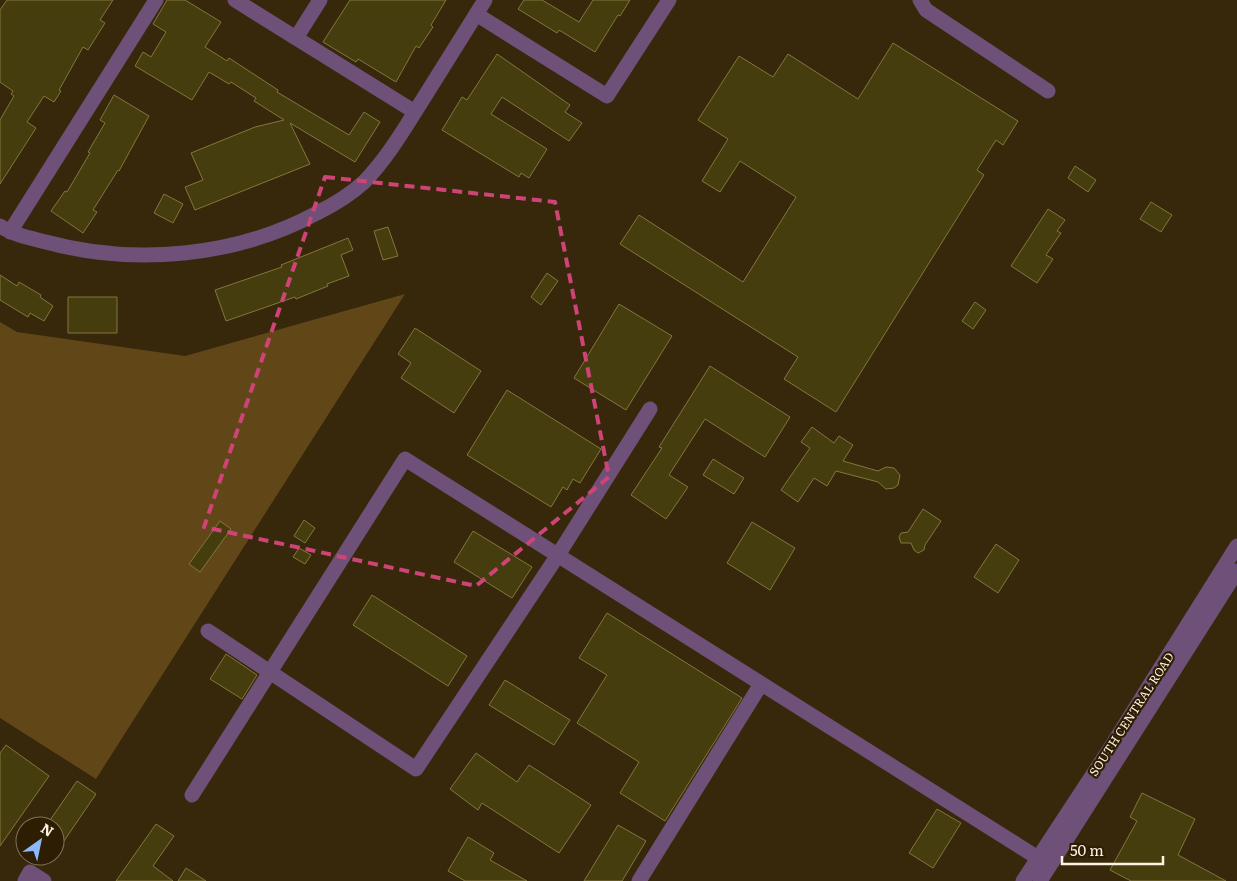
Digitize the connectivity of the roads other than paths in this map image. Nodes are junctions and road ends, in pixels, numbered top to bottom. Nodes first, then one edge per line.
1 (156, 0) edge
2 (235, 0) edge
3 (320, 0) edge
4 (485, 0) edge
5 (669, 0) edge
6 (920, 0) edge
7 (476, 14) junction
8 (296, 38) junction
9 (1048, 91) dead end
10 (415, 112) junction
11 (5, 229) edge
12 (650, 409) dead end
13 (1237, 546) edge
14 (558, 555) junction
15 (1237, 571) edge
16 (208, 632) dead end
17 (270, 672) junction
18 (761, 684) junction
19 (192, 795) dead end
20 (1043, 861) junction
21 (25, 881) edge
22 (44, 881) edge
23 (639, 881) edge
24 (1023, 881) edge
25 (1040, 881) edge

1 - 11 street
2 - 8 street
3 - 8 street
4 - 7 street
5 - 7 street
6 - 9 street
7 - 10 street
8 - 10 street
10 - 11 street
12 - 14 street
13 - 20 street, SOUTH CENTRAL ROAD
14 - 17 street
14 - 17 street
14 - 18 street
15 - 20 street, SOUTH CENTRAL ROAD
16 - 17 street
17 - 19 street
18 - 20 street
18 - 23 street
20 - 24 street, SOUTH CENTRAL ROAD
20 - 25 street, SOUTH CENTRAL ROAD
21 - 22 street

